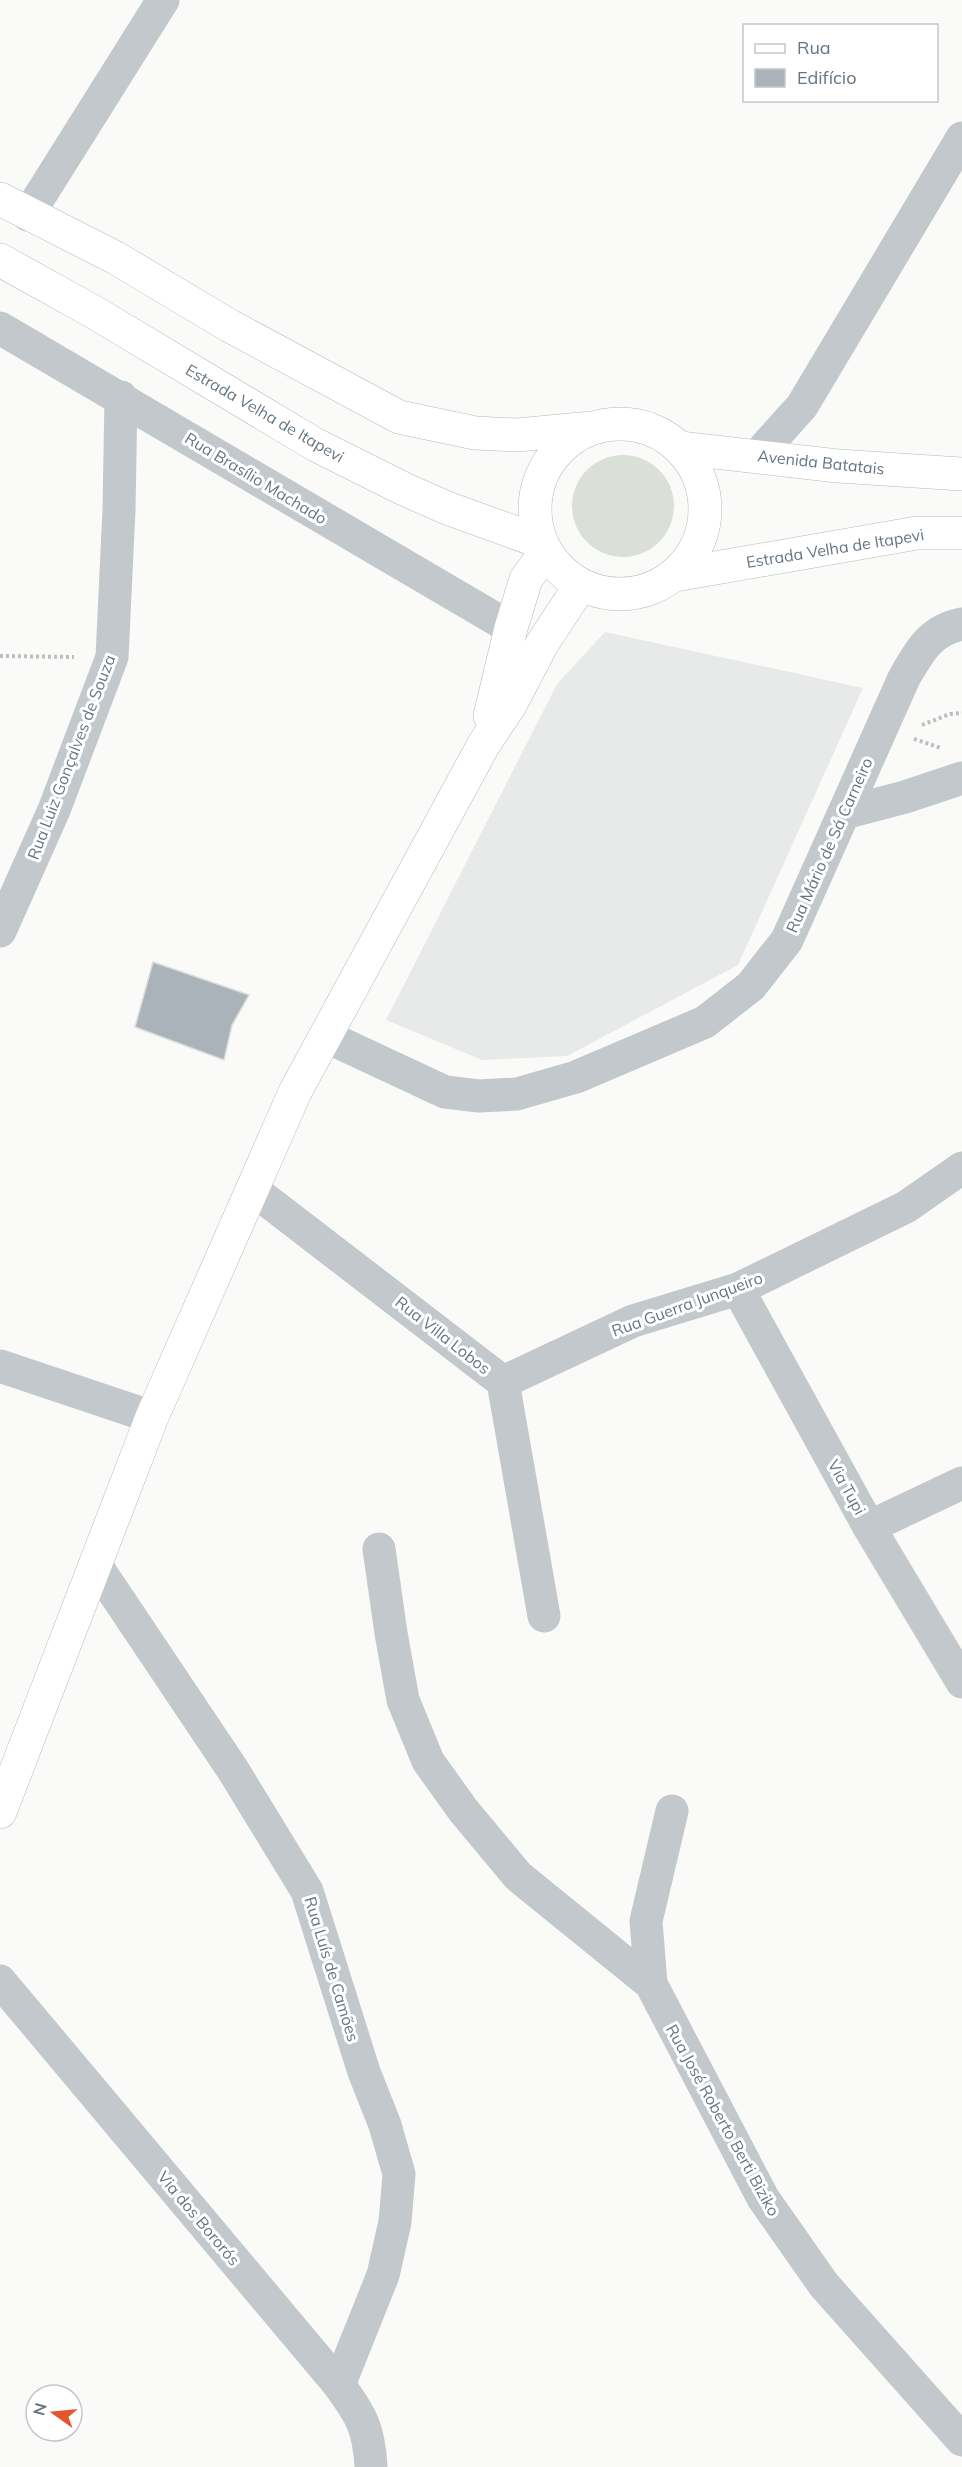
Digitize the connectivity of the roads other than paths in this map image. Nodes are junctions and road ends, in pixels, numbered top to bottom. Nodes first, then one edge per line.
1 (163, 0) edge
2 (962, 138) edge
3 (0, 199) edge
4 (28, 215) junction
5 (0, 261) edge
6 (0, 328) edge
7 (121, 397) junction
8 (592, 428) junction
9 (680, 448) junction
10 (758, 455) junction
11 (962, 474) edge
12 (962, 532) edge
13 (543, 547) junction
14 (675, 575) junction
15 (580, 586) junction
16 (962, 624) edge
17 (511, 628) junction
18 (484, 744) junction
19 (962, 778) edge
20 (844, 813) junction
21 (0, 931) edge
22 (325, 1036) junction
23 (962, 1168) edge
24 (252, 1189) junction
25 (738, 1289) junction
26 (0, 1366) edge
27 (503, 1382) junction
28 (152, 1418) junction
29 (962, 1484) edge
30 (869, 1527) junction
31 (378, 1549) dead end
32 (95, 1564) junction
33 (544, 1616) dead end
34 (962, 1682) edge
35 (0, 1812) edge
36 (672, 1812) dead end
37 (0, 1981) edge
38 (651, 1984) junction
39 (339, 2385) junction
40 (962, 2440) edge
41 (371, 2467) edge

1 - 4 street
2 - 10 street
3 - 4 main road
4 - 8 main road
5 - 13 main road, Estrada Velha de Itapevi
6 - 7 street, Rua Brasílio Machado
7 - 17 street, Rua Brasílio Machado
7 - 21 street, Rua Luiz Gonçalves de Souza
8 - 9 main road
8 - 13 main road
9 - 10 main road, Avenida Batatais
9 - 14 main road
10 - 11 main road, Avenida Batatais
12 - 14 main road, Estrada Velha de Itapevi
13 - 15 main road
13 - 17 main road
14 - 15 main road
15 - 18 main road
16 - 20 street, Rua Mário de Sá Carneiro
17 - 18 main road
18 - 22 main road
19 - 20 street
20 - 22 street, Rua Mário de Sá Carneiro
22 - 24 main road
23 - 25 street, Rua Guerra Junqueiro
24 - 27 street, Rua Villa Lobos
24 - 28 main road
25 - 27 street, Rua Guerra Junqueiro
25 - 30 street, Via Tupi
26 - 28 street
27 - 33 street, Rua Villa Lobos
28 - 32 main road
29 - 30 street
30 - 34 street, Via Tupi
31 - 38 street
32 - 35 main road
32 - 39 street, Rua Luís de Camões
36 - 38 street, Rua José Roberto Berti Biziko
37 - 39 street, Via dos Bororós
38 - 40 street, Rua José Roberto Berti Biziko
39 - 41 street, Via dos Bororós

